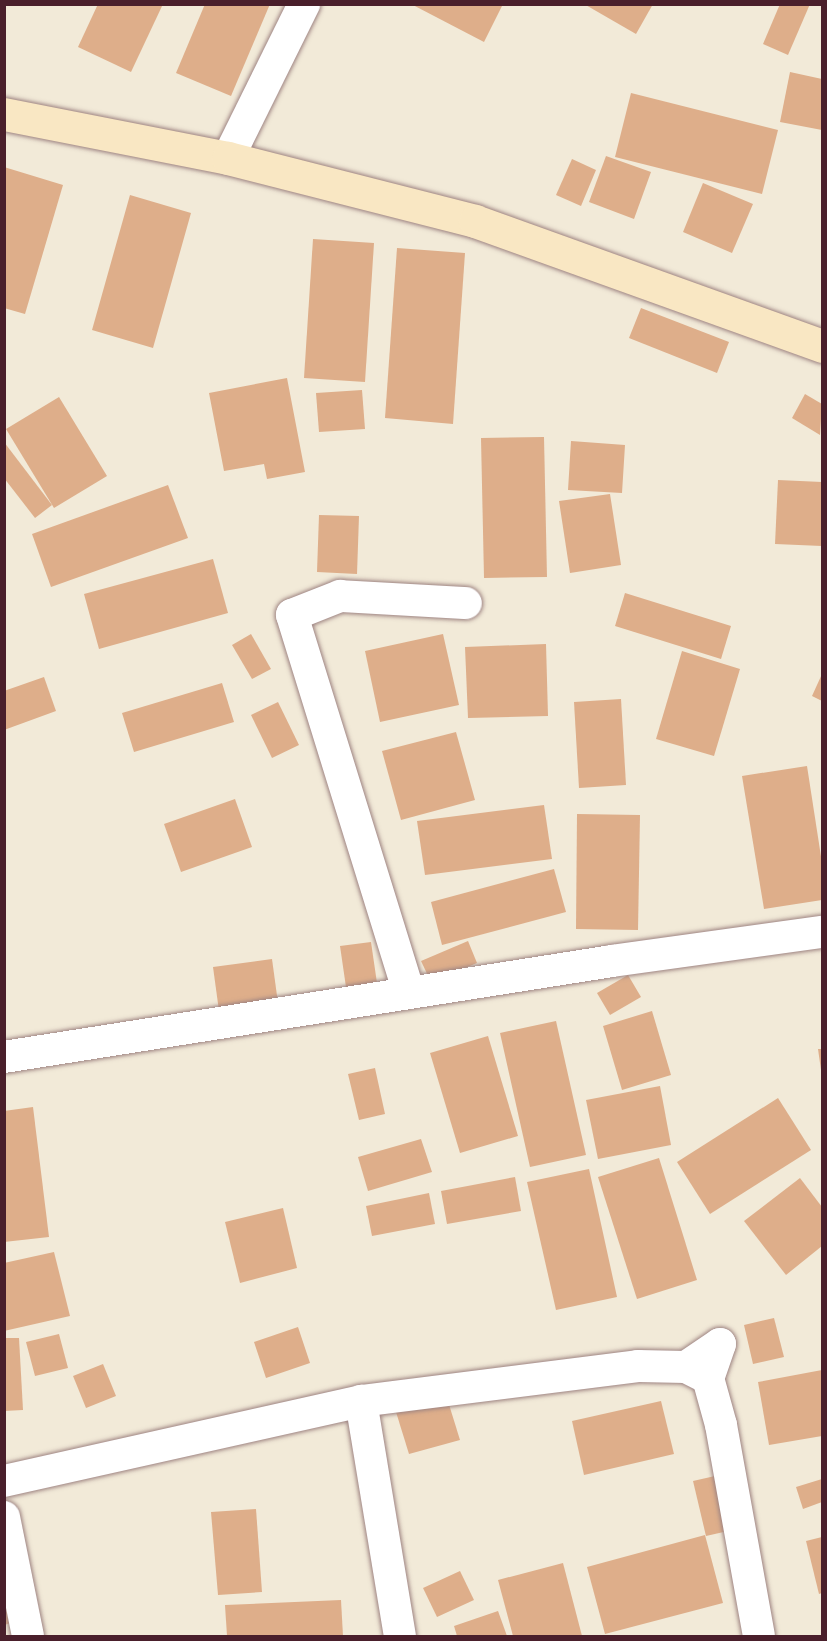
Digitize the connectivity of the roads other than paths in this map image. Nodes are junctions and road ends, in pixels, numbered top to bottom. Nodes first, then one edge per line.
1 (304, 4) edge
2 (4, 114) edge
3 (228, 158) junction
4 (822, 346) edge
5 (466, 603) dead end
6 (822, 932) edge
7 (409, 993) junction
8 (4, 1057) edge
9 (361, 1401) junction
10 (4, 1481) edge
11 (4, 1517) edge
12 (28, 1636) edge
13 (400, 1636) edge
14 (759, 1636) edge

1 - 3 street
2 - 3 street
3 - 4 street
5 - 7 street
6 - 7 street
7 - 8 street
9 - 10 street
9 - 13 street
9 - 14 street
11 - 12 street

